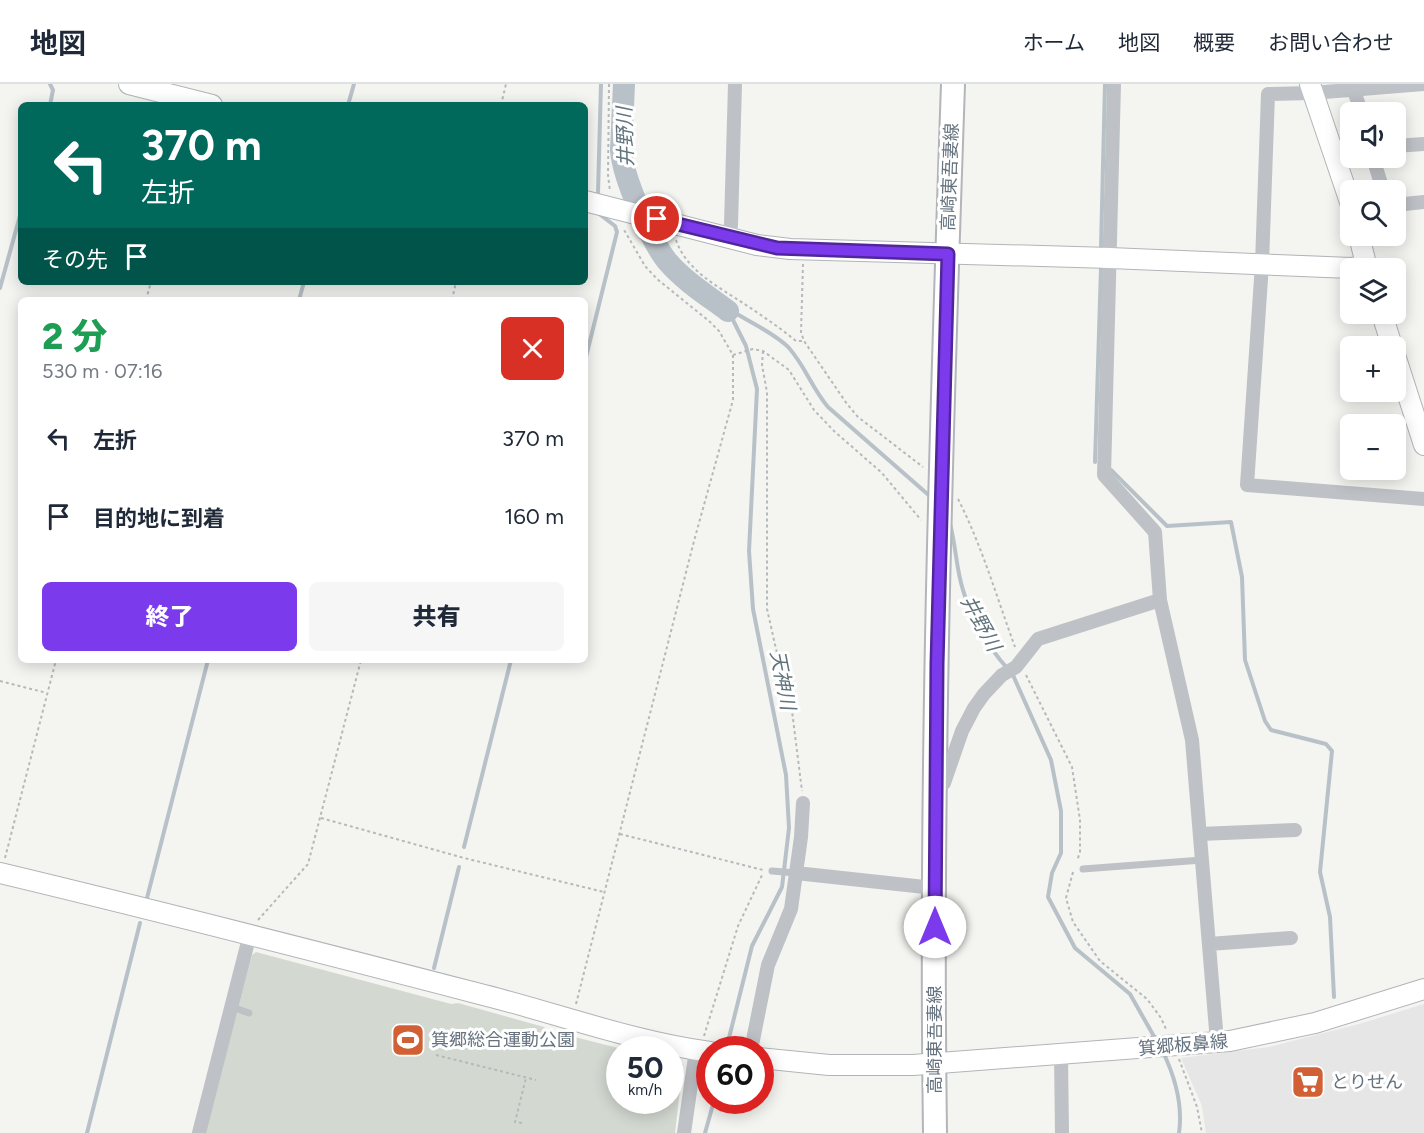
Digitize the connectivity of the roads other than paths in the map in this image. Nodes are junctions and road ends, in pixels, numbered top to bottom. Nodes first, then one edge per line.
1 (129, 84) edge
2 (735, 84) edge
3 (953, 84) edge
4 (1114, 84) edge
5 (1424, 84) edge
6 (1353, 87) edge
7 (1311, 88) edge
8 (200, 102) edge
9 (1357, 102) edge
10 (1424, 144) edge
11 (1406, 145) edge
12 (1342, 180) edge
13 (588, 202) edge
14 (1424, 202) edge
15 (1406, 204) edge
16 (728, 237) junction
17 (948, 254) junction
18 (1110, 258) junction
19 (1262, 264) junction
20 (1340, 268) edge
21 (1406, 389) edge
22 (1424, 445) edge
23 (1424, 499) edge
24 (1161, 600) junction
25 (935, 785) junction
26 (803, 803) road end
27 (1295, 830) dead end
28 (1200, 834) junction
29 (1202, 860) junction
30 (1083, 869) dead end
31 (772, 871) dead end
32 (0, 873) edge
33 (792, 873) junction
34 (934, 888) junction
35 (250, 934) junction
36 (1291, 938) dead end
37 (1209, 945) junction
38 (1424, 988) edge
39 (232, 1007) junction
40 (249, 1013) dead end
41 (754, 1036) edge
42 (1217, 1042) junction
43 (696, 1050) edge
44 (1061, 1054) junction
45 (774, 1059) edge
46 (935, 1063) junction
47 (696, 1081) edge
48 (199, 1133) edge
49 (684, 1133) edge
50 (935, 1133) edge
51 (1062, 1133) edge

1 - 8 street
2 - 16 street
3 - 17 main road, 高崎東吾妻線
4 - 18 street
5 - 6 street
6 - 7 street
6 - 9 street
7 - 12 street
7 - 19 street
10 - 11 street
13 - 16 street
14 - 15 street
16 - 17 street
17 - 18 street
17 - 25 main road, 高崎東吾妻線
18 - 19 street
18 - 24 street
19 - 20 street
19 - 23 street
21 - 22 street
24 - 25 street
24 - 28 street
25 - 34 main road, 高崎東吾妻線
26 - 33 street
27 - 28 street
28 - 29 street
29 - 30 lane
29 - 37 street
31 - 33 lane
32 - 35 street
33 - 34 street
33 - 41 street
34 - 46 main road, 高崎東吾妻線
35 - 39 street
35 - 43 street
36 - 37 street
37 - 42 street
38 - 42 street, 箕郷板鼻線
39 - 40 lane
39 - 48 street
42 - 44 street, 箕郷板鼻線
44 - 46 street, 箕郷板鼻線
44 - 51 street
45 - 46 street, 箕郷板鼻線
46 - 50 main road, 高崎東吾妻線
47 - 49 street

